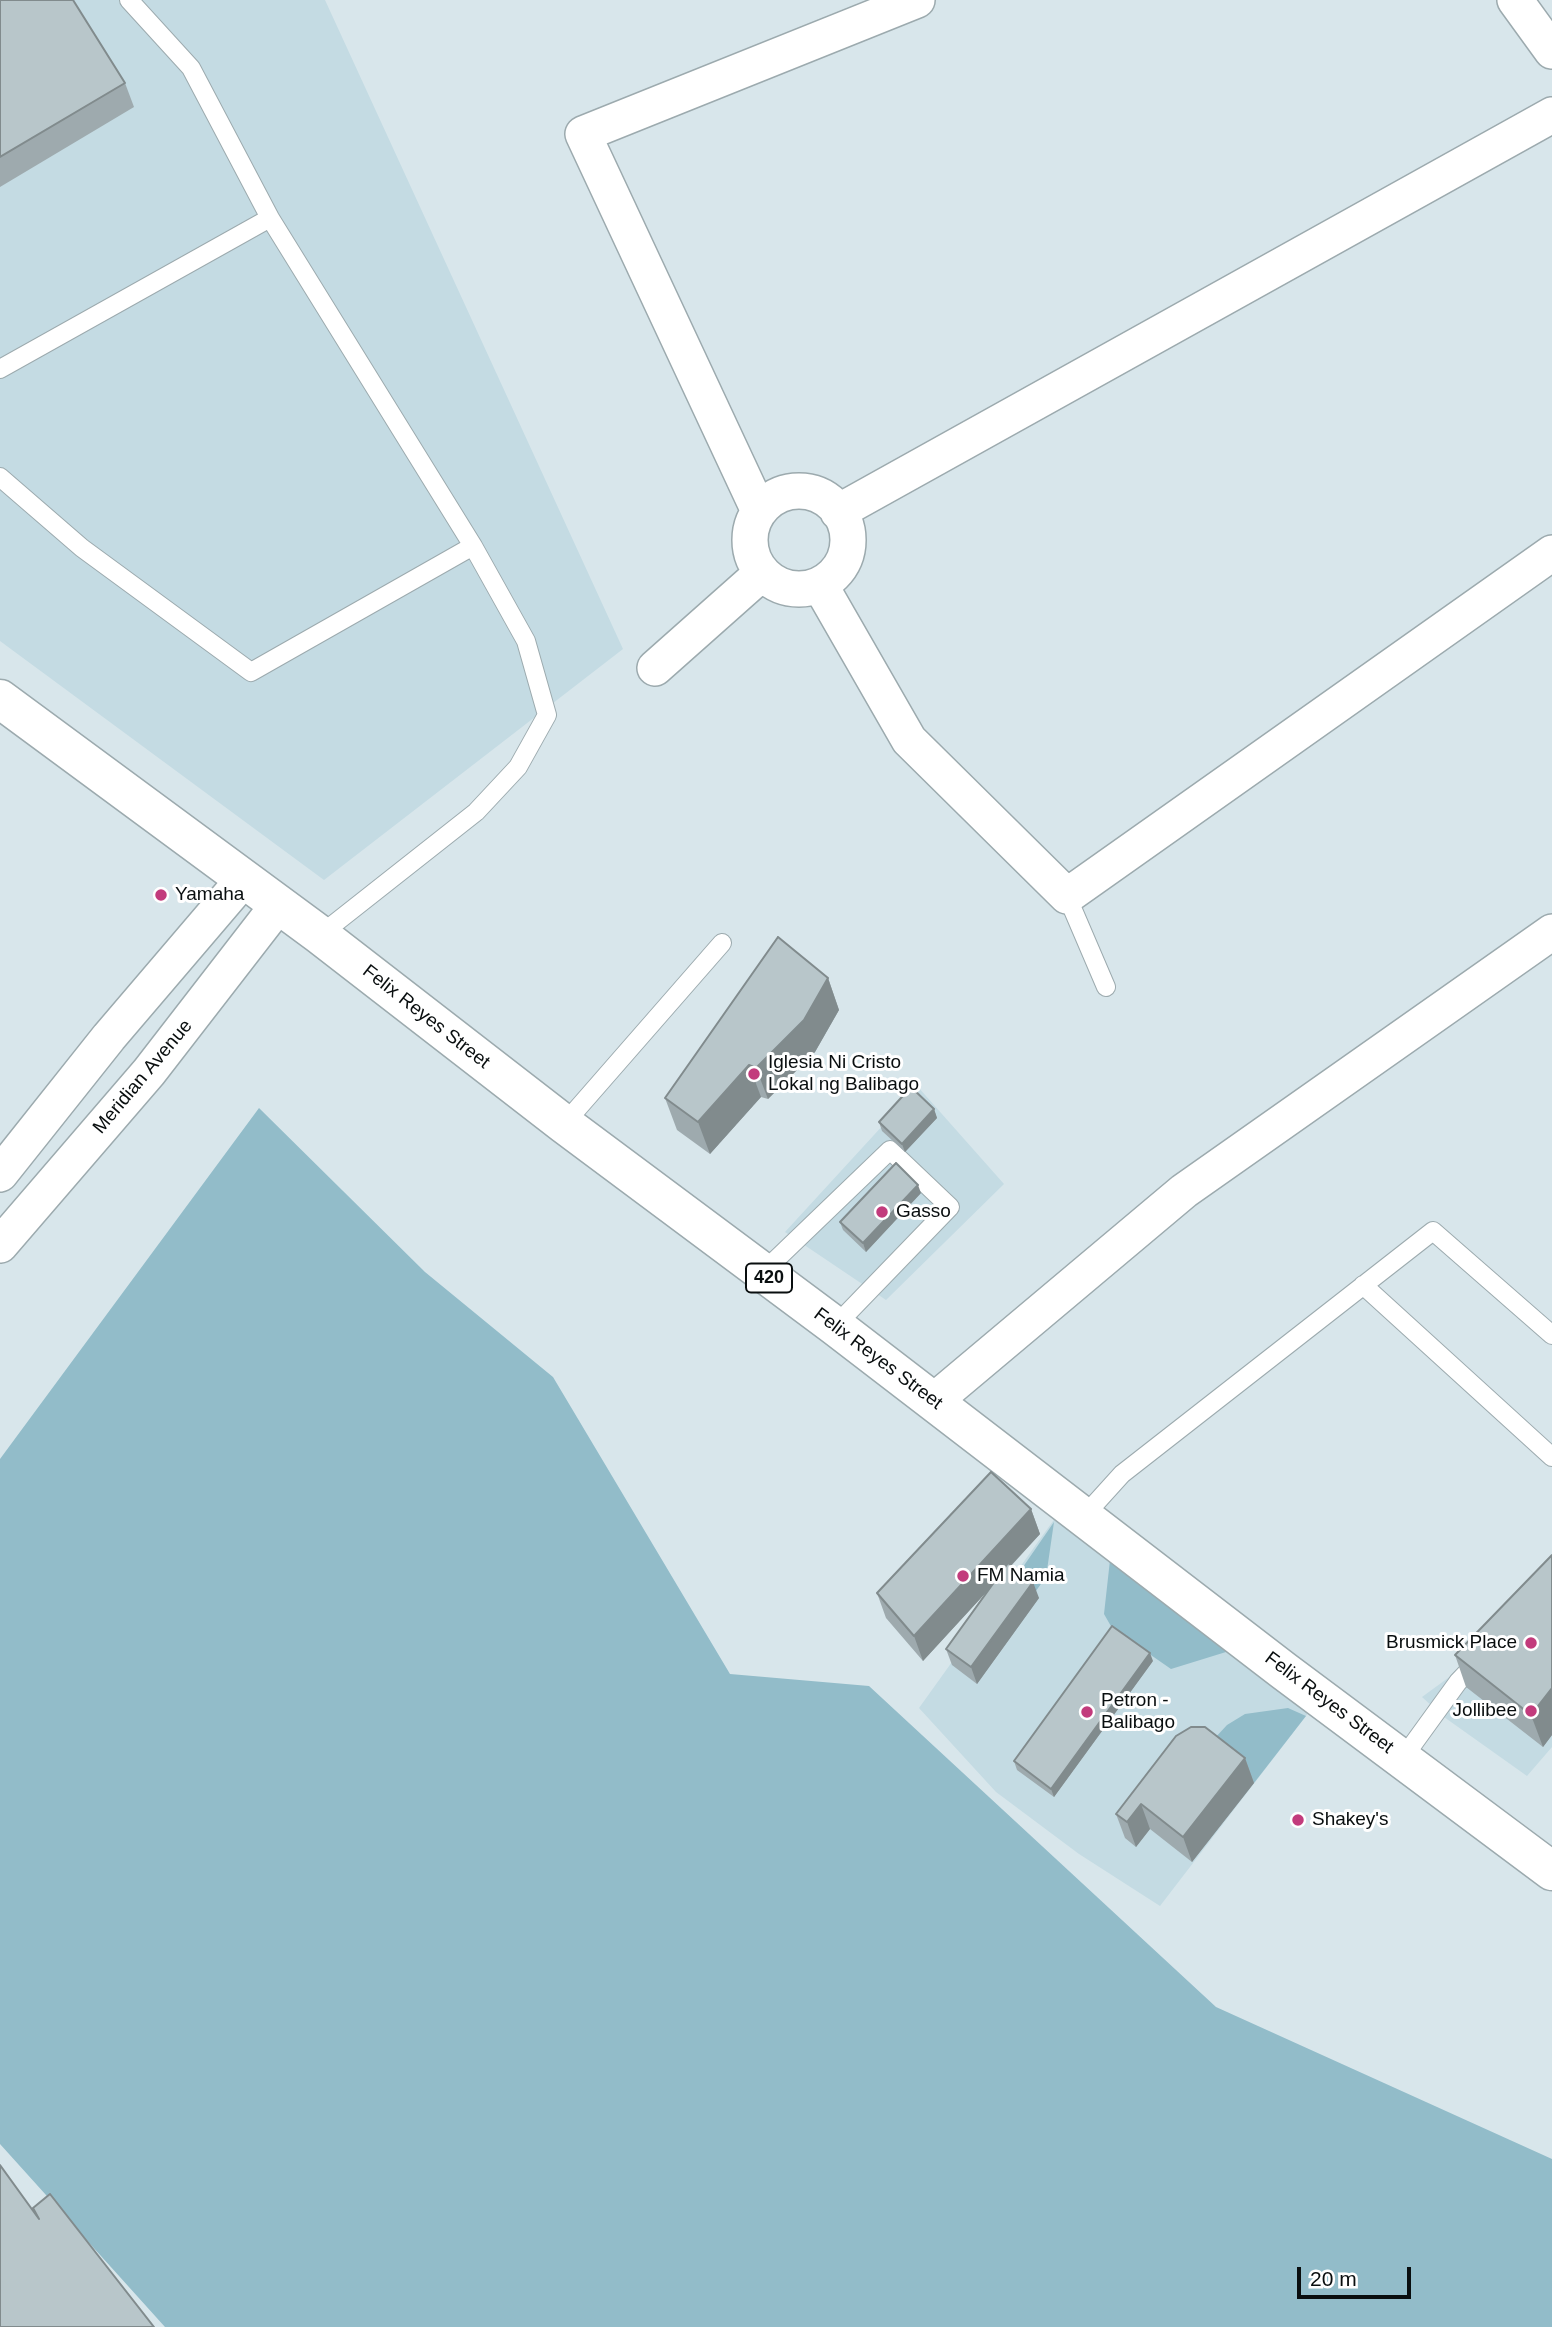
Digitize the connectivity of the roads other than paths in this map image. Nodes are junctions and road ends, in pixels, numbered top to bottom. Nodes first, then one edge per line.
1 (129, 0) edge
2 (917, 0) edge
3 (1515, 0) edge
4 (1552, 51) edge
5 (1552, 115) edge
6 (270, 218) junction
7 (0, 369) edge
8 (0, 477) edge
9 (759, 511) junction
10 (838, 512) junction
11 (473, 546) junction
12 (1552, 553) edge
13 (762, 573) junction
14 (820, 585) junction
15 (655, 668) dead end
16 (0, 699) edge
17 (243, 880) junction
18 (1067, 896) junction
19 (279, 904) junction
20 (1552, 932) edge
21 (320, 934) junction
22 (722, 943) dead end
23 (1106, 988) dead end
24 (564, 1124) junction
25 (0, 1174) edge
26 (0, 1245) edge
27 (762, 1273) junction
28 (1363, 1285) junction
29 (835, 1326) junction
30 (1552, 1335) edge
31 (934, 1401) junction
32 (1552, 1457) edge
33 (1084, 1516) junction
34 (1495, 1644) edge
35 (1403, 1758) junction
36 (1544, 1860) edge

1 - 6 lane
2 - 9 street
3 - 4 street
5 - 10 street
6 - 7 lane
6 - 11 lane
8 - 11 lane
9 - 10 street
9 - 13 street
10 - 14 street
11 - 21 lane
12 - 18 street
13 - 14 street
13 - 15 street
14 - 18 street
16 - 17 main road, Felix Reyes Street / 420
17 - 19 main road, Felix Reyes Street / 420
17 - 25 street
18 - 23 lane
19 - 21 main road, Felix Reyes Street / 420
19 - 26 street, Meridian Avenue
20 - 31 street
21 - 24 main road, Felix Reyes Street / 420
22 - 24 lane
24 - 27 main road, Felix Reyes Street / 420
27 - 29 main road, Felix Reyes Street / 420
27 - 29 lane
28 - 30 lane
28 - 32 lane
28 - 33 lane
29 - 31 main road, Felix Reyes Street / 420
31 - 33 main road, Felix Reyes Street / 420
33 - 35 main road, Felix Reyes Street / 420
34 - 35 lane
35 - 36 main road, Felix Reyes Street / 420

